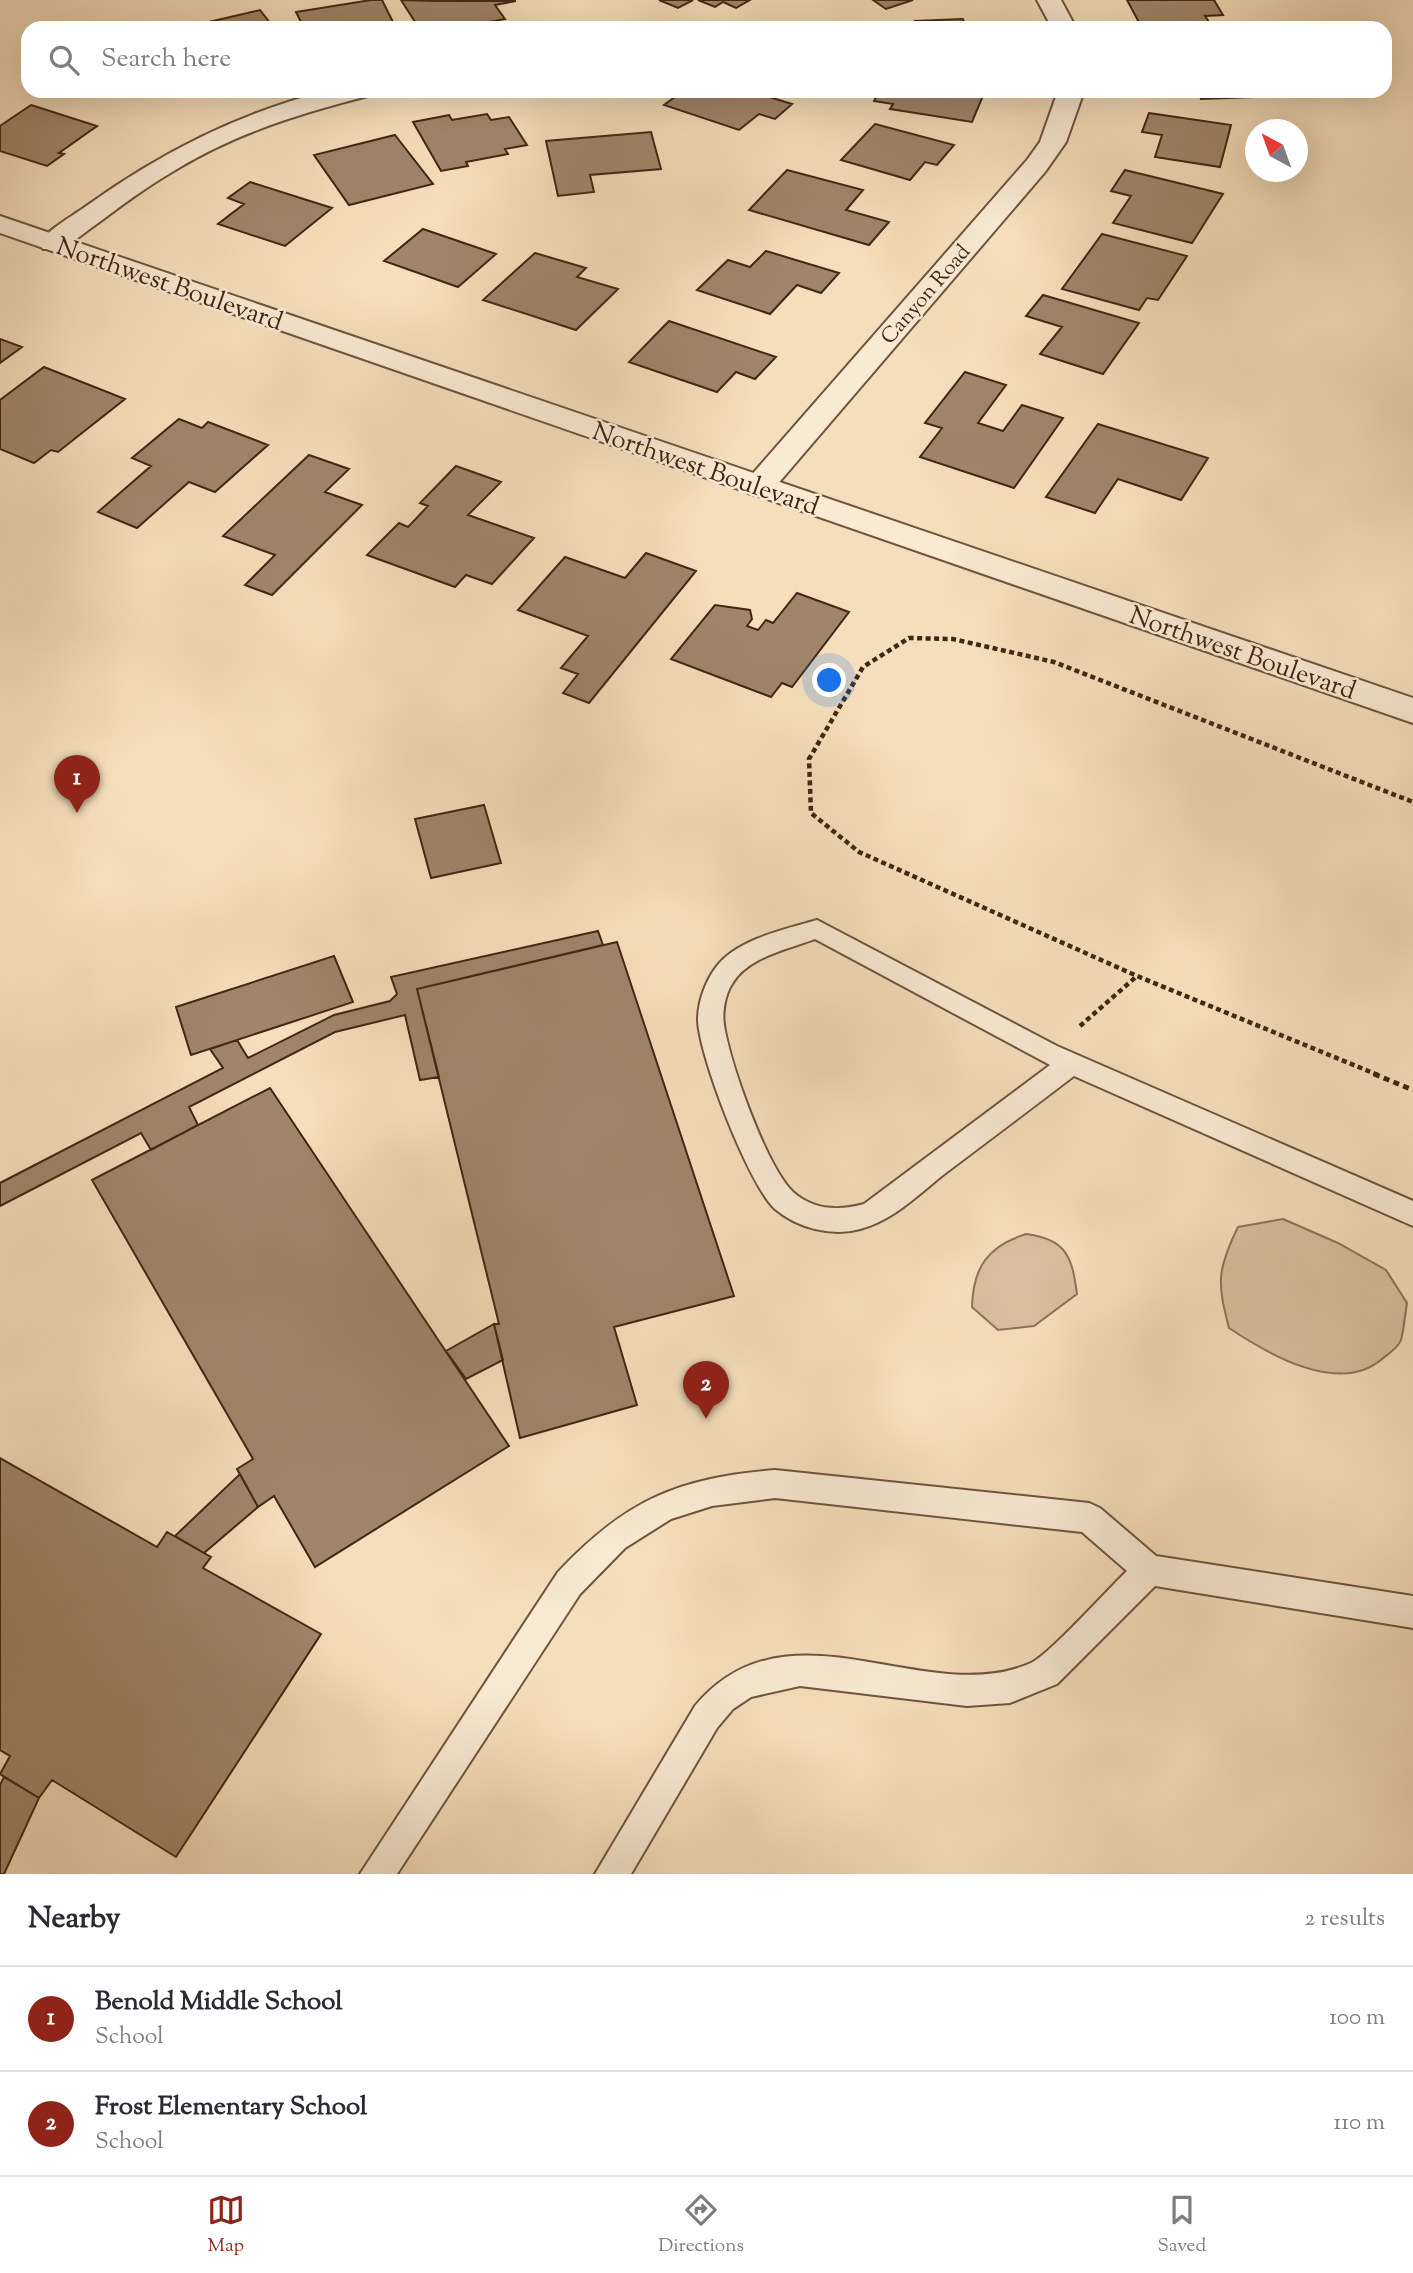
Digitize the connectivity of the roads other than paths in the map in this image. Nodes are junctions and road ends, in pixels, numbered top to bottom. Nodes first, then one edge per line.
1 (1049, 0) edge
2 (1060, 21) edge
3 (336, 98) edge
4 (1069, 98) edge
5 (0, 224) edge
6 (53, 243) junction
7 (759, 485) junction
8 (1413, 711) edge
9 (1059, 1059) junction
10 (1413, 1214) edge
11 (1149, 1570) junction
12 (1413, 1612) edge
13 (377, 1874) edge
14 (612, 1874) edge

1 - 2 street
3 - 6 street
4 - 7 street, Canyon Road
5 - 6 street, Northwest Boulevard
6 - 7 street, Northwest Boulevard
7 - 8 street, Northwest Boulevard
9 - 9 lane
9 - 10 lane
11 - 12 lane
11 - 13 lane
11 - 14 lane

